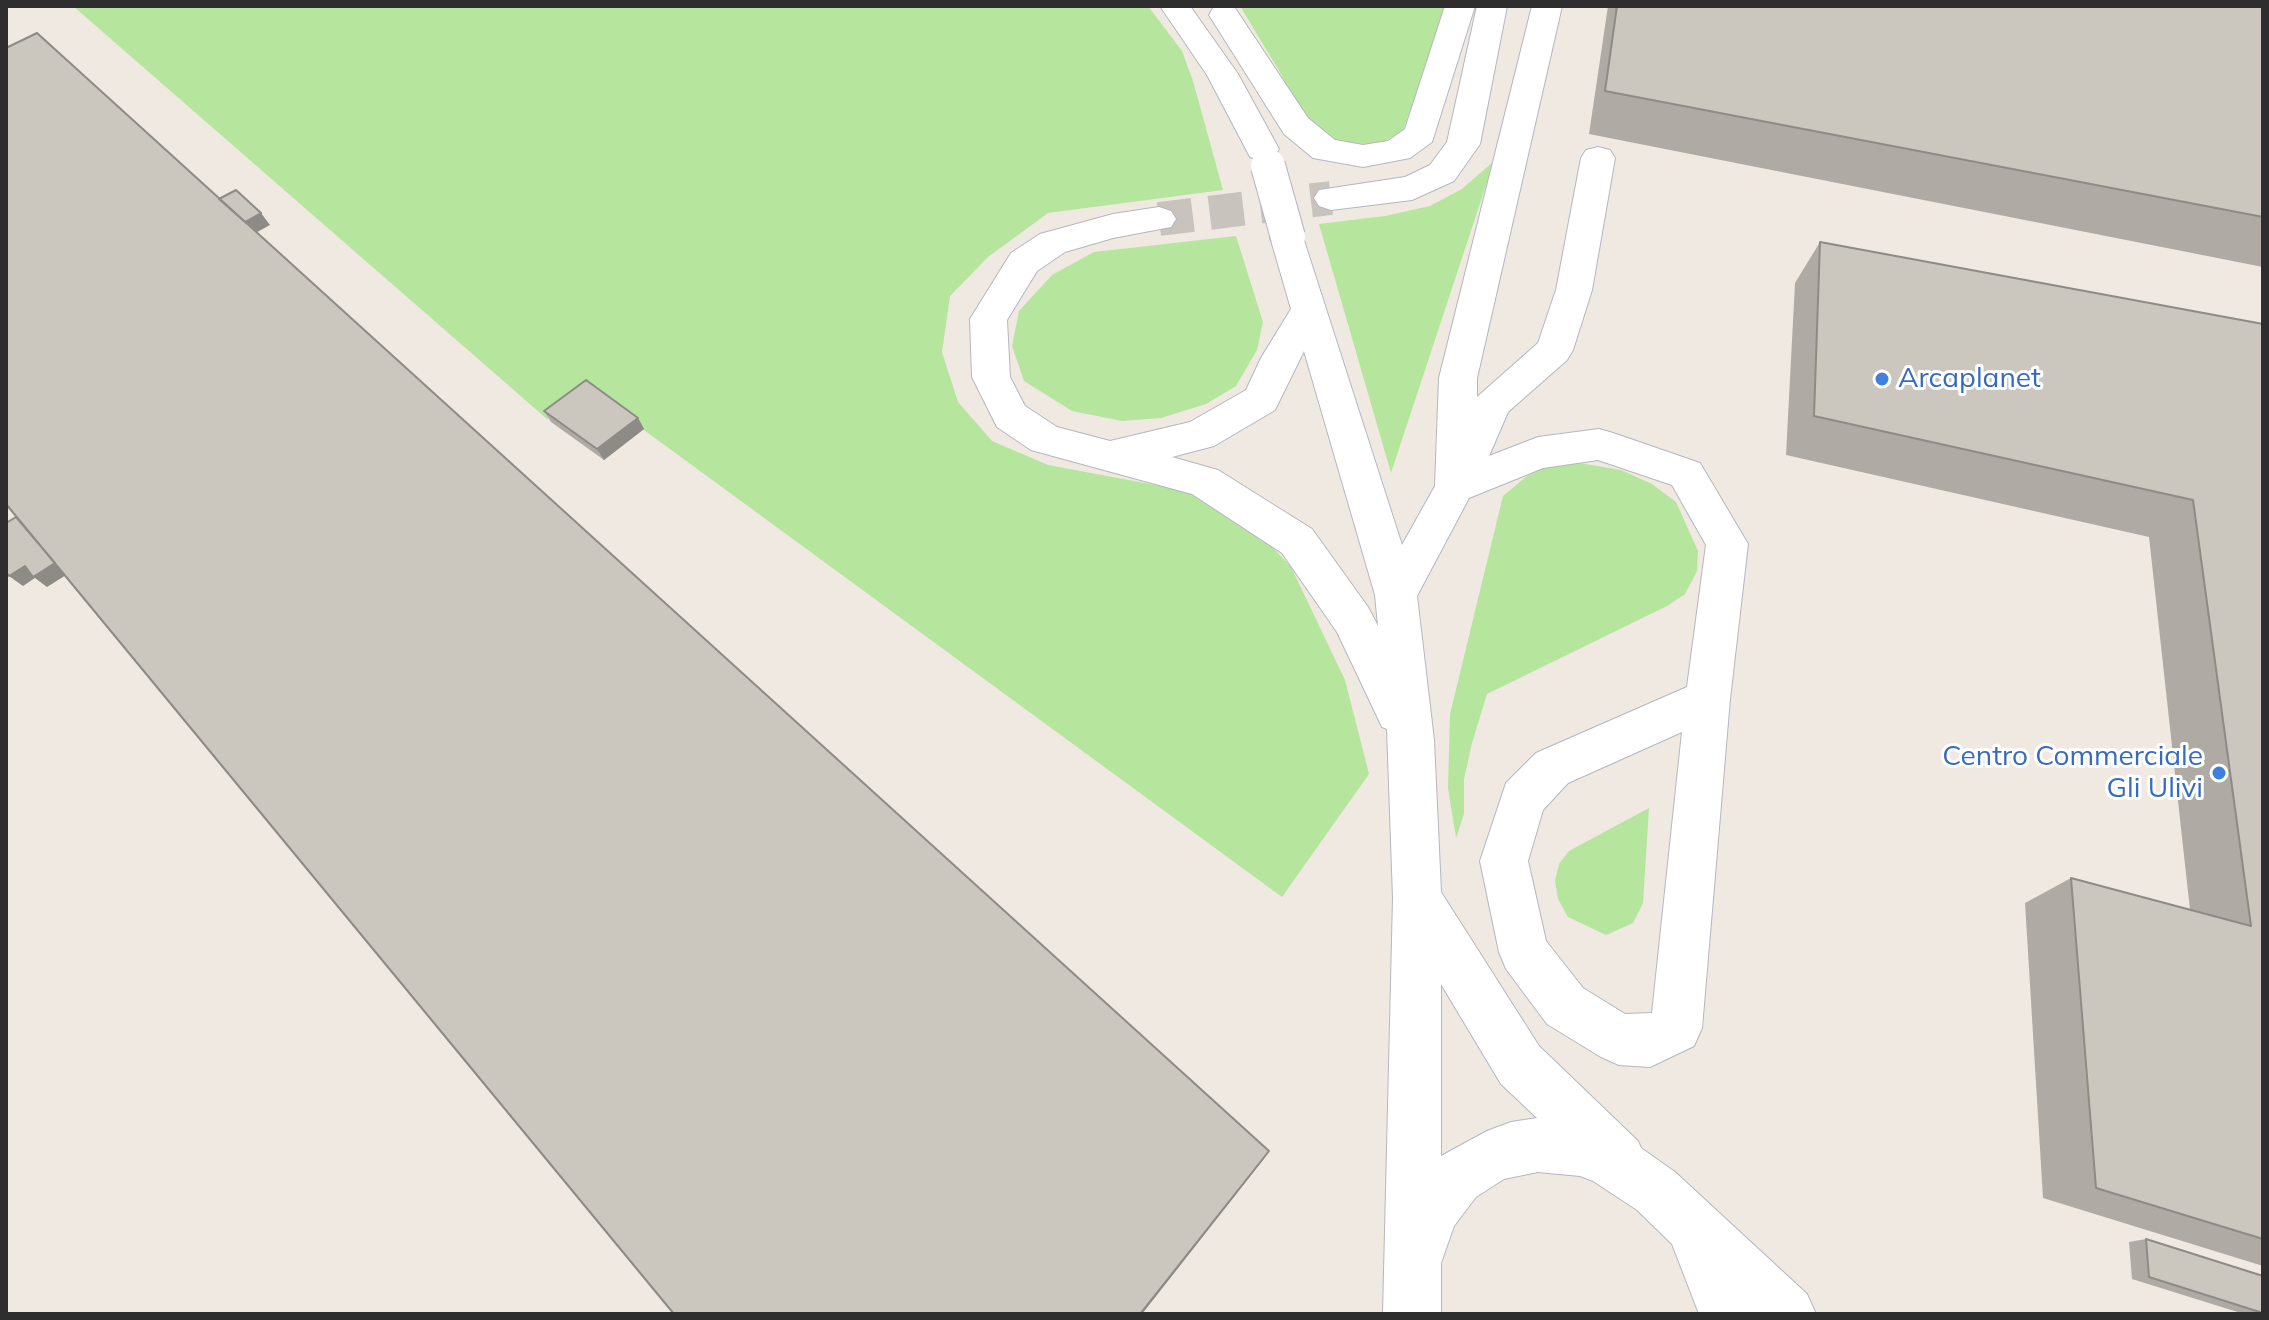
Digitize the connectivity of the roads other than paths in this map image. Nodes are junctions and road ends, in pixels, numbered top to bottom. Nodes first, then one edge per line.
1 (1175, 6) edge
2 (1547, 6) edge
3 (1485, 9) edge
4 (1222, 10) edge
5 (1265, 157) junction
6 (1598, 158) dead end
7 (1331, 198) tunnel mouth
8 (1159, 219) tunnel mouth
9 (1310, 309) junction
10 (1106, 457) junction
11 (1455, 487) junction
12 (1396, 595) junction
13 (1708, 699) junction
14 (1411, 740) junction
15 (1417, 898) junction
16 (1632, 1173) junction
17 (1678, 1213) junction
18 (1412, 1288) edge
19 (1728, 1314) edge
20 (1787, 1314) edge

1 - 5 street
2 - 11 street
3 - 4 street
3 - 7 street
4 - 5 street
5 - 9 street, bridge
6 - 11 street
8 - 10 street
9 - 10 street
9 - 12 street
10 - 14 street
11 - 12 street
11 - 13 street
12 - 14 street
13 - 13 street
14 - 15 street
15 - 16 street
15 - 18 street
16 - 17 street
16 - 18 street
17 - 19 street
17 - 20 street

